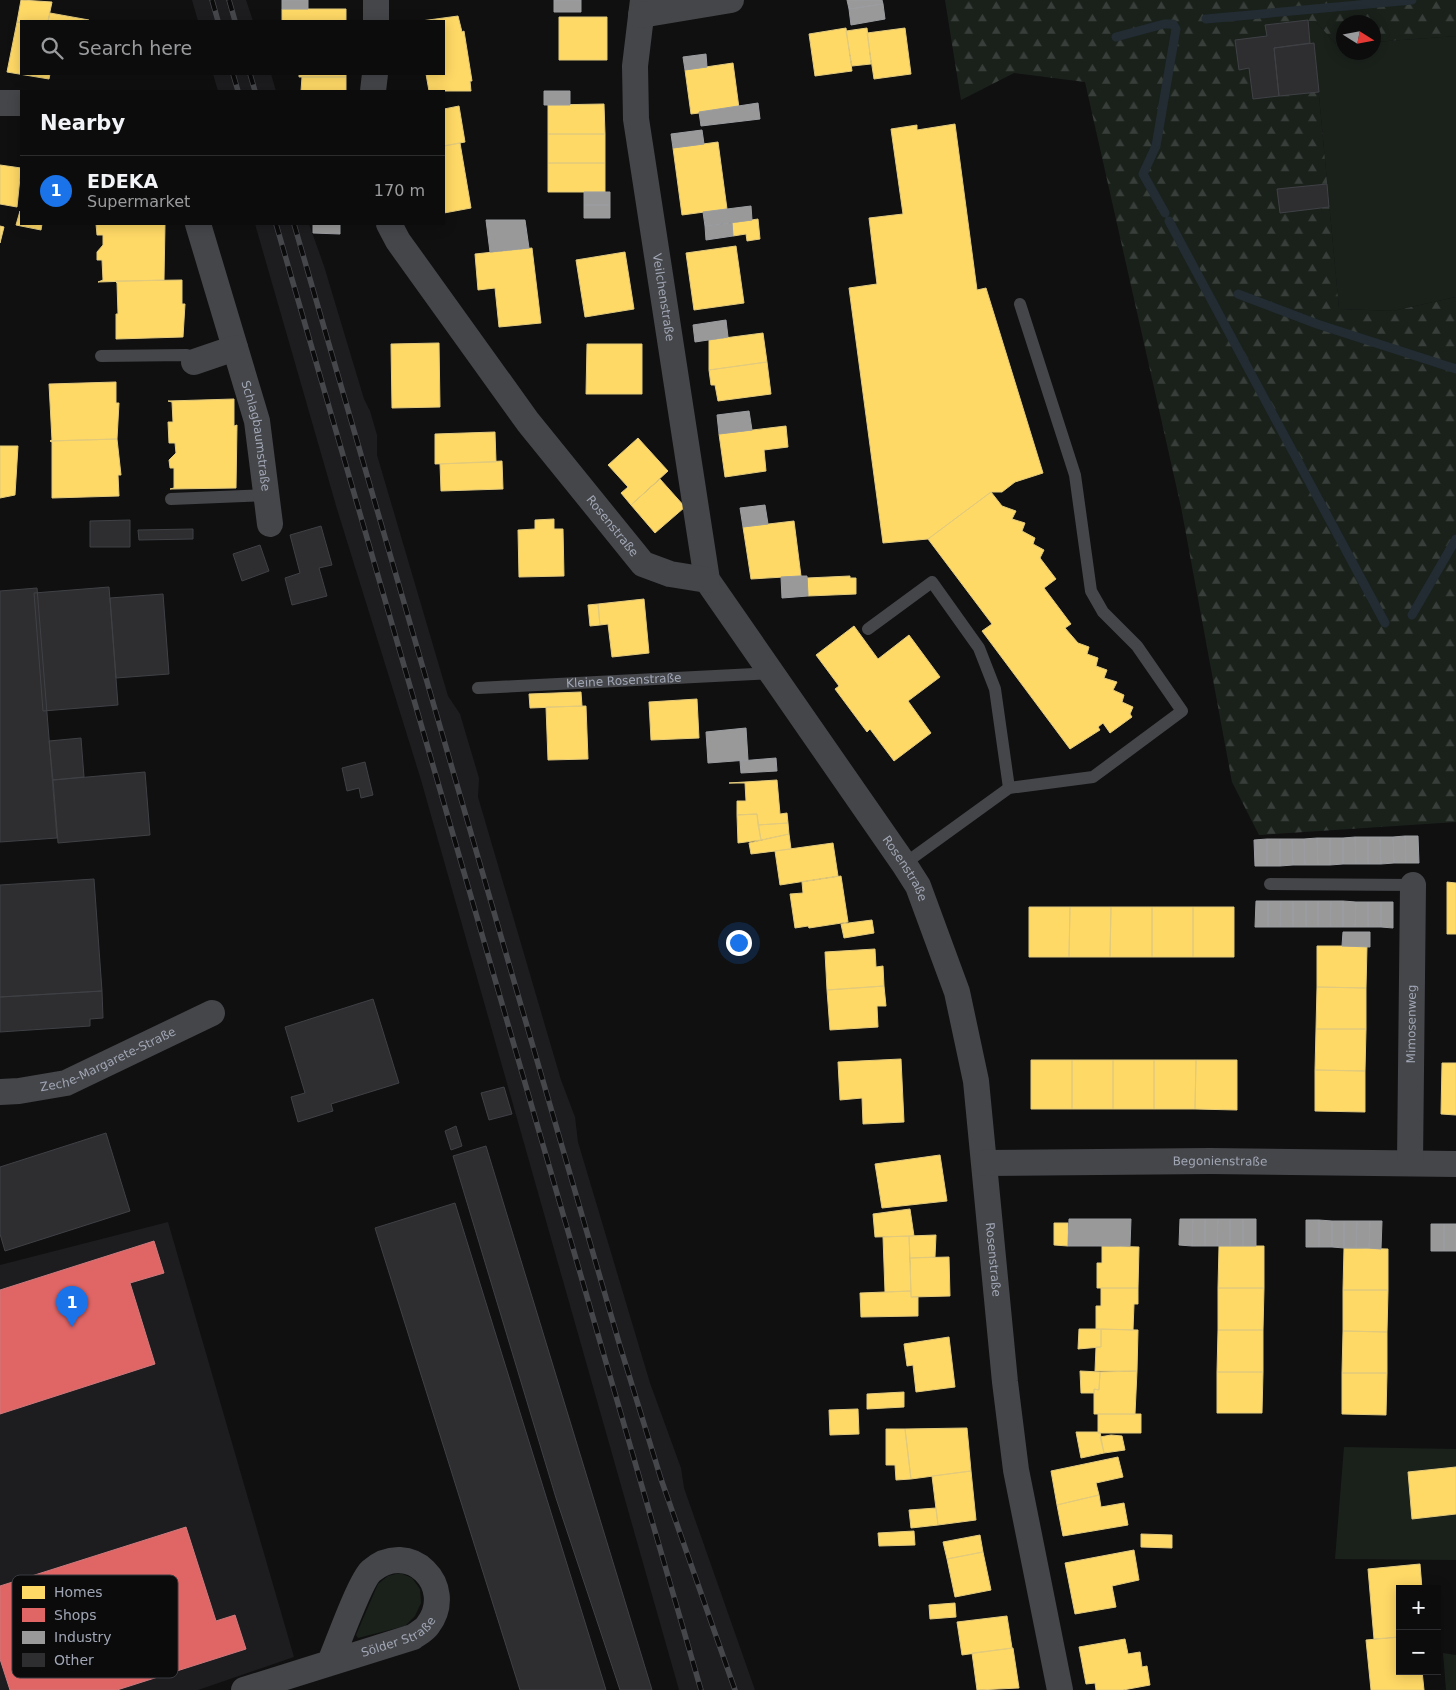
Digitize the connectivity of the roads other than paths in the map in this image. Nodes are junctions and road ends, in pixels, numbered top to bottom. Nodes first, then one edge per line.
1 (376, 0) edge
2 (731, 0) edge
3 (642, 7) edge
4 (376, 20) edge
5 (375, 75) edge
6 (374, 90) edge
7 (0, 102) edge
8 (20, 103) edge
9 (198, 225) edge
10 (390, 225) edge
11 (1020, 304) dead end
12 (235, 348) junction
13 (101, 356) dead end
14 (194, 362) joint
15 (266, 495) junction
16 (171, 500) dead end
17 (270, 524) dead end
18 (707, 580) junction
19 (868, 629) dead end
20 (772, 673) junction
21 (478, 688) dead end
22 (1009, 788) junction
23 (904, 864) junction
24 (1270, 884) dead end
25 (1413, 885) joint
26 (212, 1013) dead end
27 (0, 1092) edge
28 (985, 1163) junction
29 (1410, 1163) junction
30 (1456, 1164) edge
31 (330, 1662) dead end
32 (244, 1690) edge
33 (1060, 1690) edge

1 - 4 street
2 - 3 street, Veilchenstraße
3 - 18 street, Veilchenstraße
5 - 6 street
7 - 8 street
9 - 12 street, Schlagbaumstraße
10 - 18 street, Rosenstraße
11 - 22 lane
12 - 14 street
12 - 15 street, Schlagbaumstraße
13 - 14 lane
15 - 16 lane
15 - 17 street, Schlagbaumstraße
18 - 20 street, Rosenstraße
19 - 22 lane
20 - 21 lane, Kleine Rosenstraße
20 - 23 street, Rosenstraße
22 - 23 lane
23 - 28 street, Rosenstraße
24 - 25 lane
25 - 29 street, Mimosenweg
26 - 27 street, Zeche-Margarete-Straße
28 - 29 street, Begonienstraße
28 - 33 street, Rosenstraße
29 - 30 street, Begonienstraße
31 - 32 street

